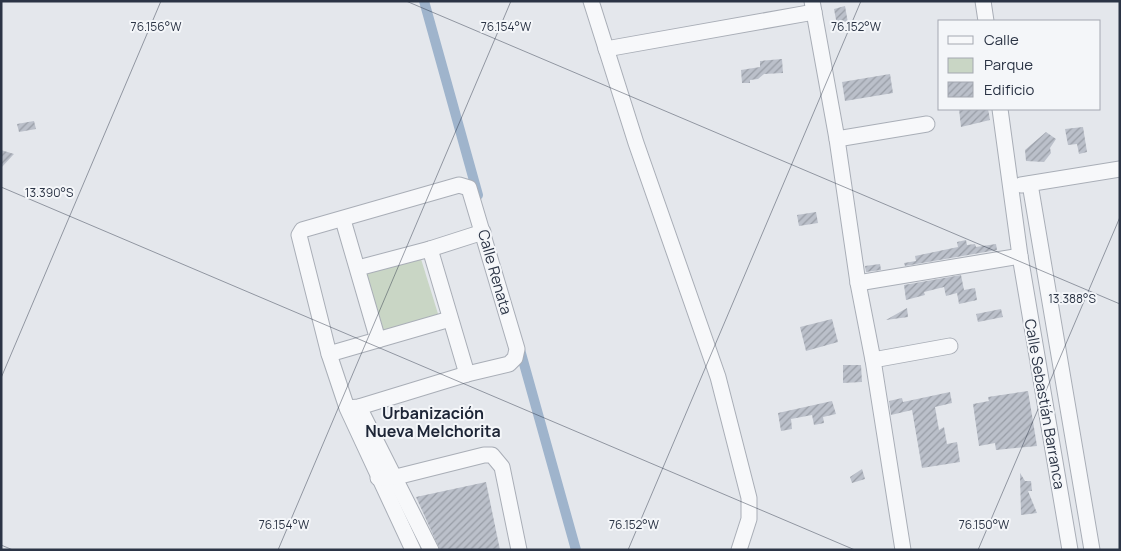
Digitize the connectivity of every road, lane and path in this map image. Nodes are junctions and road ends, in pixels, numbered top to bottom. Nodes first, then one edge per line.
1 (591, 1) edge
2 (983, 1) edge
3 (813, 6) edge
4 (986, 20) edge
5 (606, 49) junction
6 (1000, 110) edge
7 (927, 124) dead end
8 (837, 139) junction
9 (1120, 168) edge
10 (1030, 184) junction
11 (1012, 187) junction
12 (343, 220) junction
13 (483, 232) junction
14 (430, 249) junction
15 (1020, 256) junction
16 (358, 268) junction
17 (858, 284) junction
18 (1050, 305) junction
19 (1029, 306) junction
20 (450, 319) junction
21 (378, 340) junction
22 (950, 346) dead end
23 (330, 354) junction
24 (873, 360) junction
25 (467, 374) junction
26 (353, 408) junction
27 (396, 477) junction
28 (378, 478) junction
29 (413, 550) edge
30 (431, 550) edge
31 (518, 550) edge
32 (739, 550) edge
33 (903, 550) edge
34 (1070, 550) edge
35 (1092, 550) edge

1 - 5 street
2 - 4 street
3 - 5 street
3 - 8 street
5 - 32 street
6 - 11 street, Calle Sebastián Barranca
7 - 8 street
8 - 17 street
9 - 10 street
10 - 11 street
10 - 18 street
11 - 15 street, Calle Sebastián Barranca
12 - 13 street, Calle Renata
12 - 16 street
12 - 23 street
13 - 14 street
13 - 25 street, Calle Renata
14 - 16 street
14 - 20 street
15 - 17 street
15 - 19 street, Calle Sebastián Barranca
16 - 21 street
17 - 24 street
18 - 19 street
18 - 35 street
19 - 34 street, Calle Sebastián Barranca
20 - 21 street
20 - 25 street
21 - 23 street
22 - 24 street
23 - 26 street
24 - 33 street
25 - 26 street
26 - 27 street
26 - 28 street
27 - 28 street
27 - 30 street
27 - 31 street
28 - 29 street

